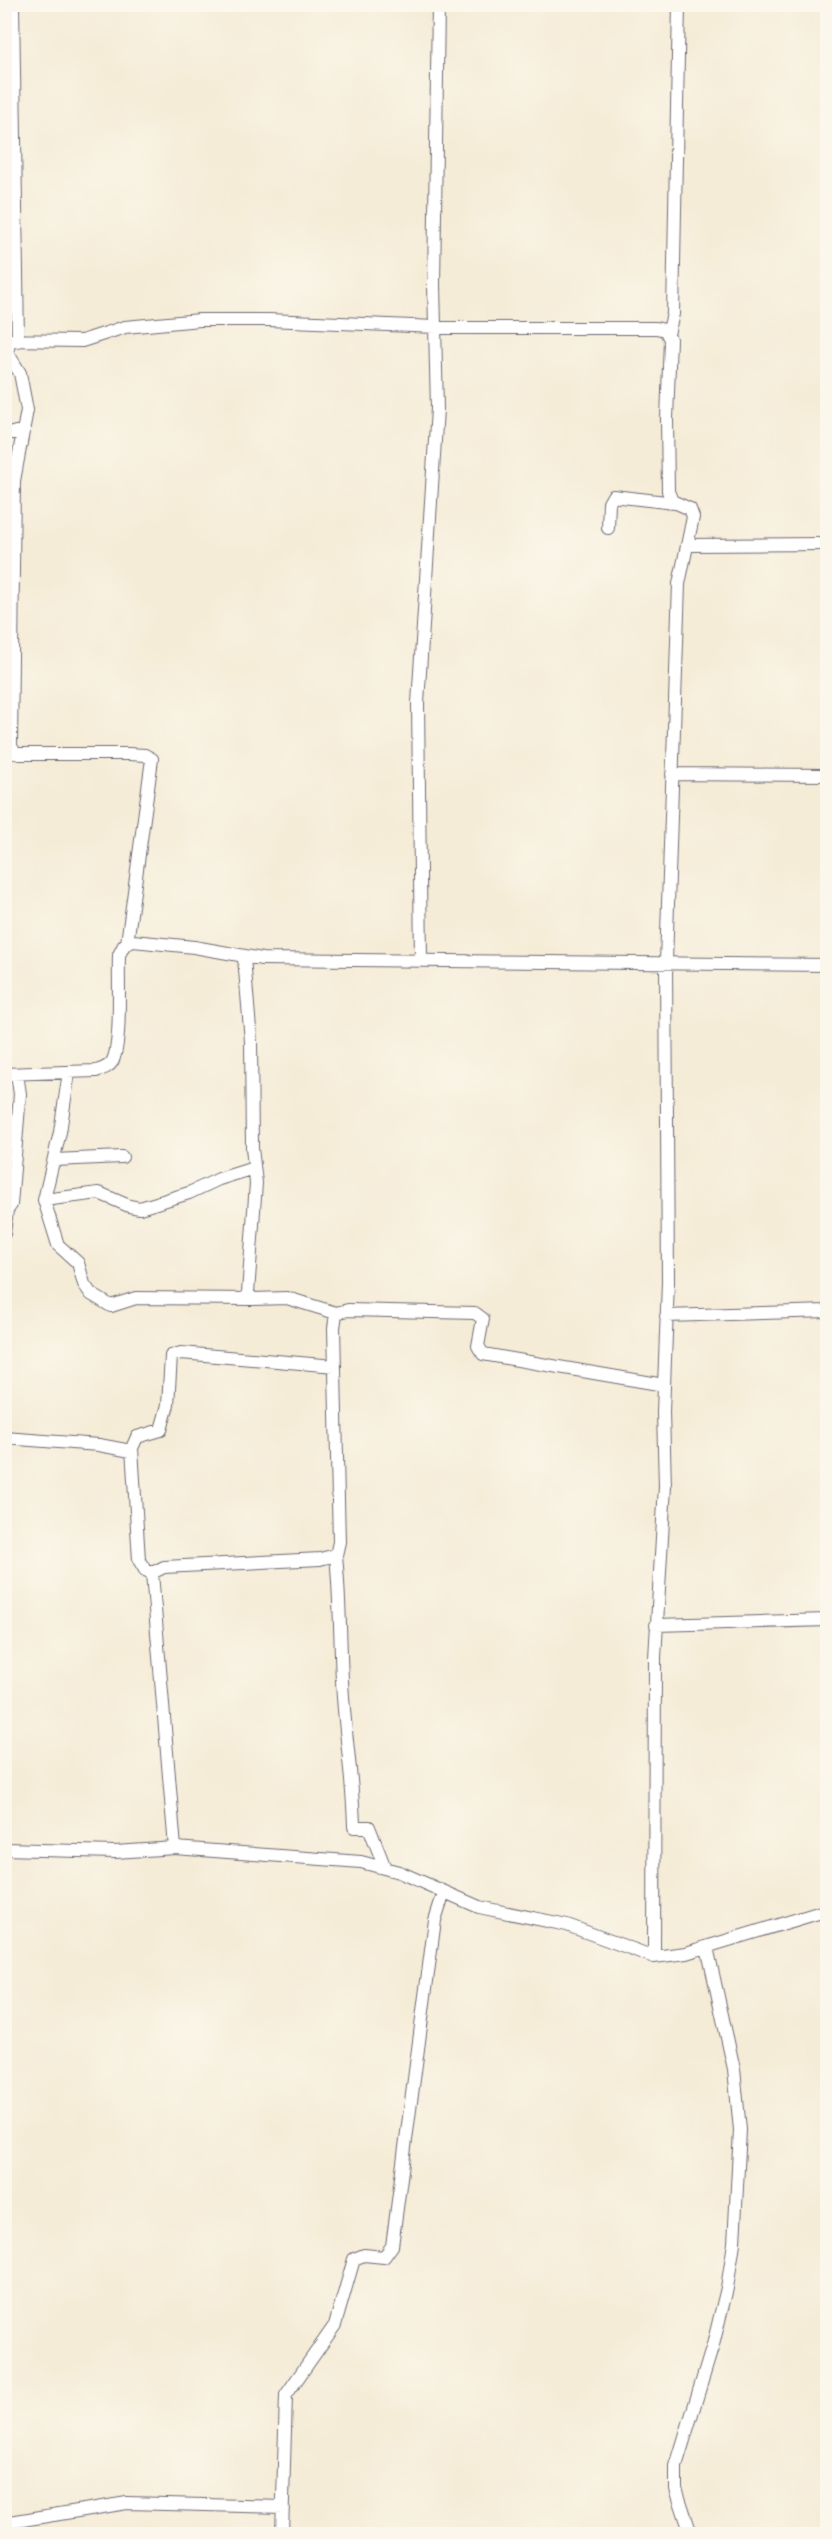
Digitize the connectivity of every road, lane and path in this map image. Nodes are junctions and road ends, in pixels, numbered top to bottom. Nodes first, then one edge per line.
1 (13, 4) edge
2 (438, 4) edge
3 (679, 4) edge
4 (436, 327) junction
5 (668, 334) junction
6 (11, 341) edge
7 (24, 430) junction
8 (4, 435) edge
9 (675, 503) junction
10 (608, 528) dead end
11 (828, 544) edge
12 (687, 545) junction
13 (8, 677) edge
14 (672, 774) junction
15 (828, 775) edge
16 (127, 942) junction
17 (244, 958) junction
18 (421, 961) junction
19 (666, 963) junction
20 (828, 965) edge
21 (69, 1072) junction
22 (10, 1074) edge
23 (122, 1157) dead end
24 (54, 1160) junction
25 (255, 1168) junction
26 (44, 1200) junction
27 (4, 1234) edge
28 (253, 1299) junction
29 (828, 1311) edge
30 (336, 1313) junction
31 (666, 1316) junction
32 (335, 1366) junction
33 (664, 1385) junction
34 (4, 1438) edge
35 (131, 1451) junction
36 (336, 1555) junction
37 (152, 1573) junction
38 (828, 1620) edge
39 (656, 1625) junction
40 (175, 1848) junction
41 (4, 1849) edge
42 (385, 1868) junction
43 (444, 1892) junction
44 (827, 1912) edge
45 (707, 1947) junction
46 (654, 1956) junction
47 (283, 2507) junction
48 (4, 2523) edge
49 (282, 2535) edge
50 (691, 2535) edge

1 - 6 street
2 - 4 street
3 - 5 street
4 - 5 street
4 - 6 street
4 - 18 street
5 - 9 street
6 - 7 street
7 - 8 street
7 - 13 street
9 - 10 street
9 - 12 street
11 - 12 street
12 - 14 street
13 - 16 street
14 - 15 street
14 - 19 street
16 - 17 street
16 - 21 street
17 - 18 street
17 - 25 street
18 - 19 street
19 - 20 street
19 - 31 street
21 - 22 street
21 - 24 street
22 - 27 street
23 - 24 street
24 - 26 street
25 - 26 street
25 - 28 street
26 - 28 street
28 - 30 street
29 - 31 street
30 - 32 street
30 - 33 street
31 - 33 street
32 - 35 street
32 - 36 street
33 - 39 street
34 - 35 street
35 - 37 street
36 - 37 street
36 - 42 street
37 - 40 street
38 - 39 street
39 - 46 street
40 - 41 street
40 - 42 street
42 - 43 street
43 - 46 street
43 - 47 street
44 - 45 street
45 - 46 street
45 - 50 street
47 - 48 street
47 - 49 street

